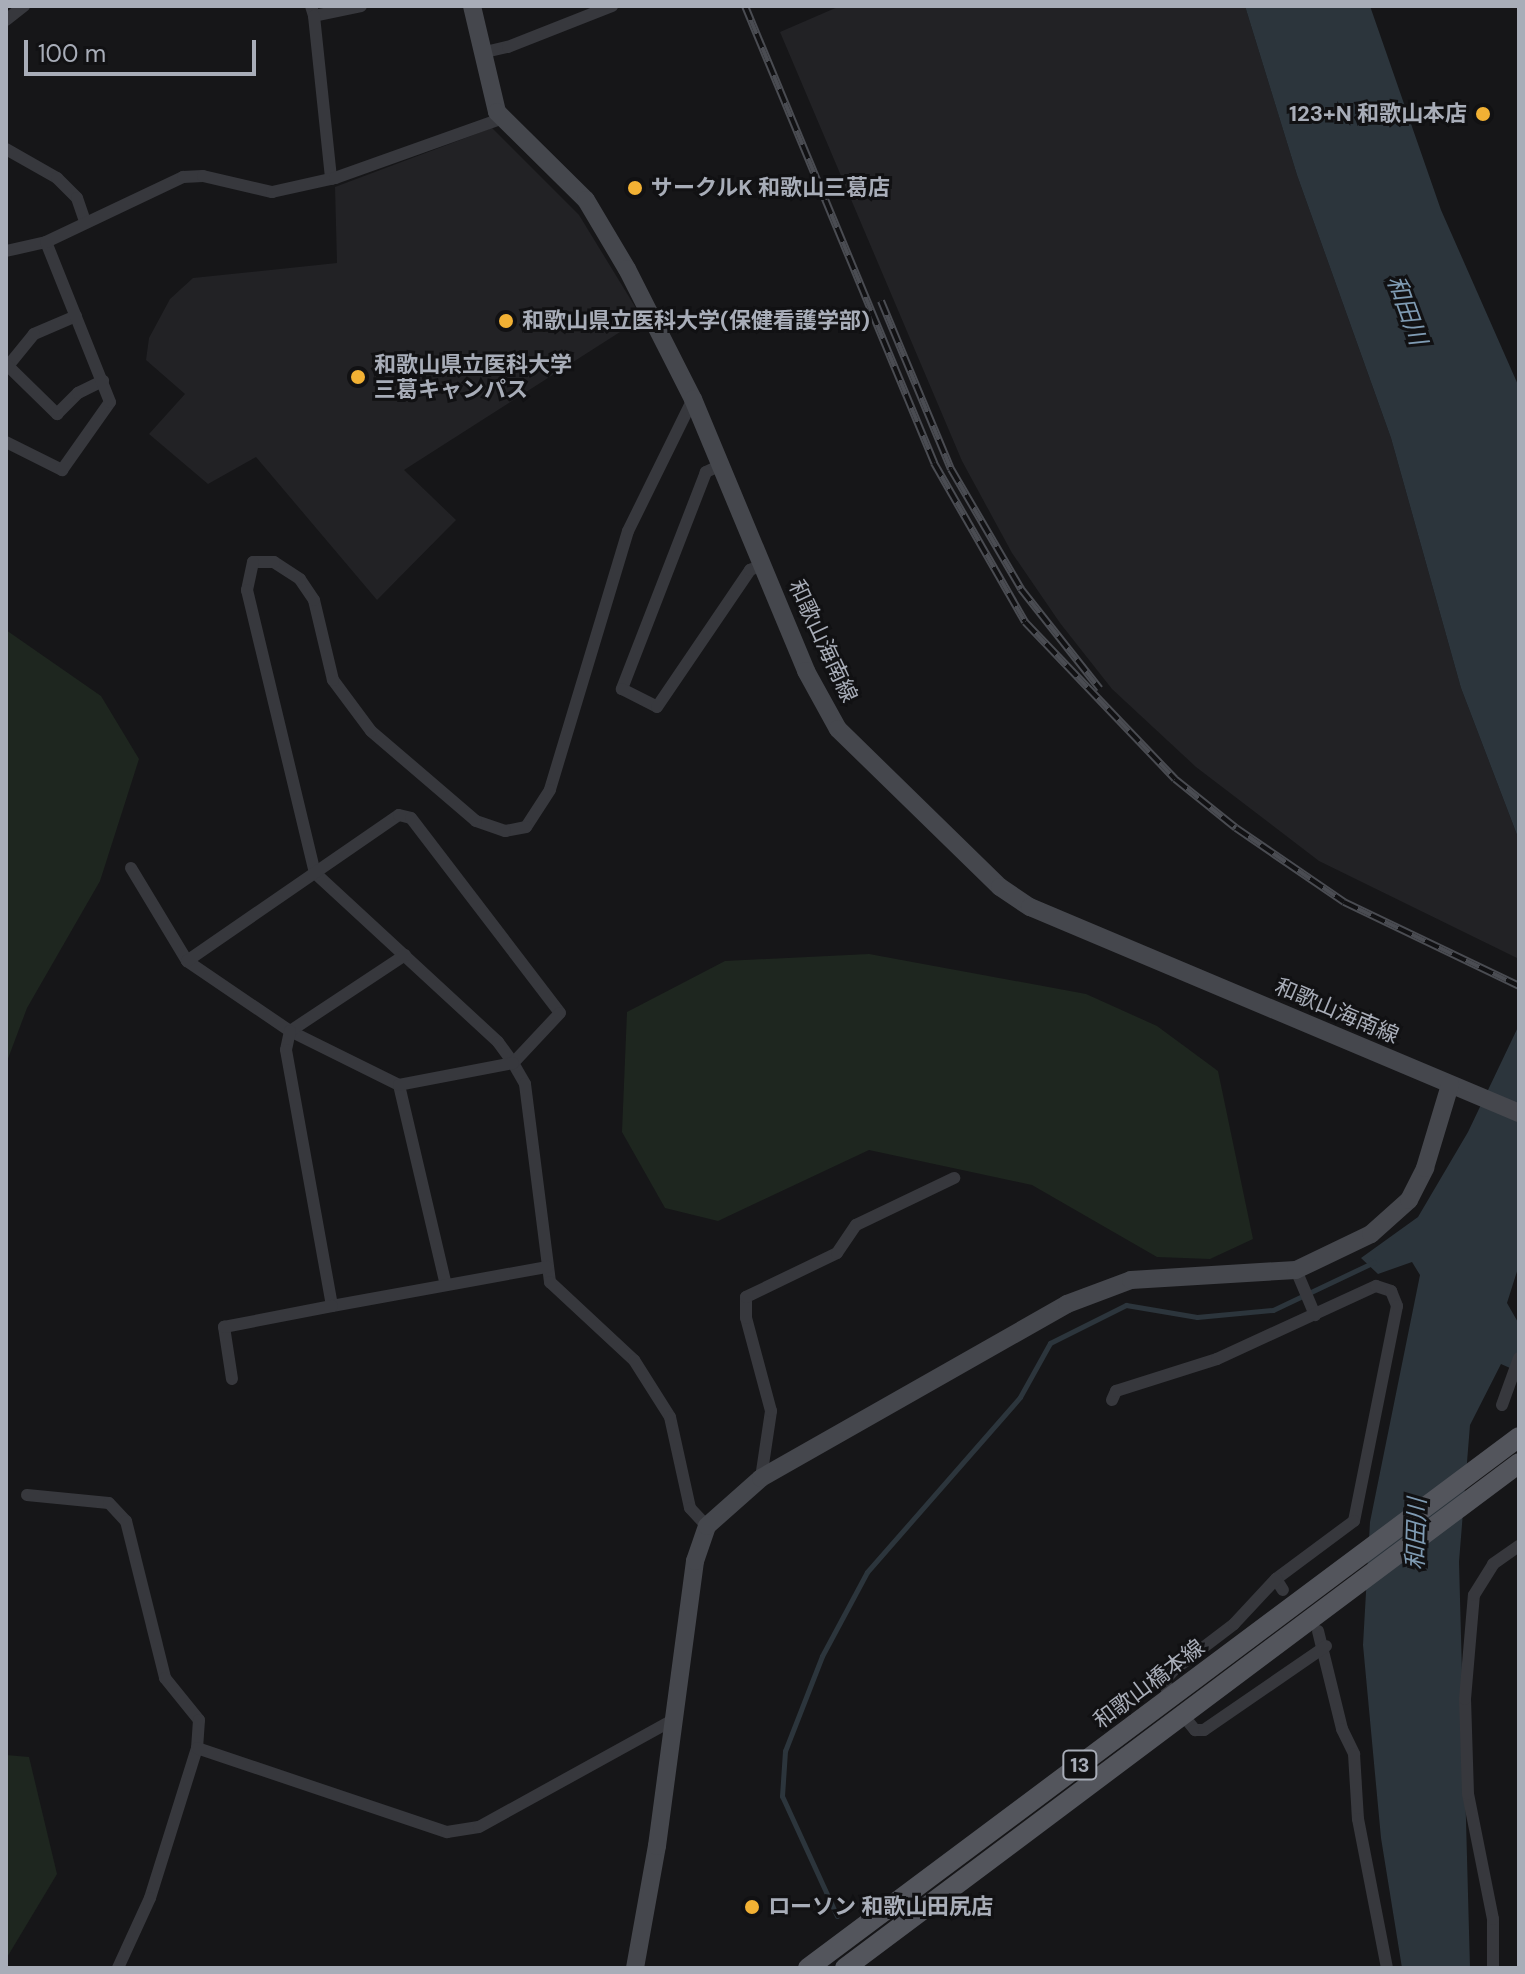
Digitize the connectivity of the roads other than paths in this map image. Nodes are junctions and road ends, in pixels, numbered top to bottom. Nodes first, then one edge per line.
1 (24, 6) edge
2 (361, 6) edge
3 (472, 6) edge
4 (612, 6) edge
5 (312, 11) edge
6 (6, 20) edge
7 (481, 53) junction
8 (501, 119) junction
9 (6, 149) edge
10 (331, 179) junction
11 (85, 221) junction
12 (46, 242) junction
13 (6, 251) edge
14 (76, 316) junction
15 (103, 381) junction
16 (693, 399) junction
17 (6, 442) edge
18 (721, 465) junction
19 (762, 565) junction
20 (131, 868) dead end
21 (315, 873) junction
22 (405, 955) junction
23 (187, 961) junction
24 (290, 1031) junction
25 (513, 1063) junction
26 (399, 1085) junction
27 (1450, 1085) junction
28 (1519, 1113) edge
29 (954, 1178) dead end
30 (547, 1267) junction
31 (1300, 1276) junction
32 (446, 1285) junction
33 (332, 1306) junction
34 (1314, 1309) junction
35 (1519, 1358) edge
36 (232, 1379) dead end
37 (1112, 1400) dead end
38 (1502, 1405) dead end
39 (1512, 1457) edge
40 (761, 1478) junction
41 (27, 1495) dead end
42 (707, 1526) junction
43 (1519, 1546) edge
44 (1318, 1631) dead end
45 (1326, 1646) junction
46 (1176, 1706) junction
47 (673, 1720) junction
48 (197, 1748) junction
49 (118, 1968) edge
50 (635, 1968) edge
51 (808, 1968) edge
52 (845, 1968) edge
53 (1387, 1968) edge
54 (1493, 1968) edge

1 - 6 street
2 - 5 street
3 - 7 main road, 和歌山海南線
4 - 7 street
5 - 10 street
7 - 8 main road, 和歌山海南線
8 - 10 street
8 - 16 main road, 和歌山海南線
9 - 11 street
10 - 11 street
11 - 12 street
12 - 13 street
12 - 14 street
14 - 15 street
14 - 15 street
15 - 17 street
16 - 18 main road, 和歌山海南線
16 - 21 street
18 - 19 main road, 和歌山海南線
18 - 19 street
19 - 27 main road, 和歌山海南線
20 - 23 street
21 - 22 street
21 - 23 street
21 - 25 street
22 - 24 street
22 - 25 street
23 - 24 street
24 - 26 street
24 - 33 street
25 - 26 street
25 - 30 street
26 - 32 street
27 - 28 main road, 和歌山海南線
27 - 31 main road
29 - 40 street
30 - 32 street
30 - 42 street
31 - 34 street
31 - 40 main road
32 - 33 street
33 - 36 street
34 - 37 street
34 - 46 street
35 - 38 street
39 - 46 main road, 和歌山橋本線 / 13
39 - 46 main road, 和歌山橋本線 / 13
40 - 42 main road
41 - 48 street
42 - 47 main road
43 - 54 street
44 - 45 street
45 - 46 street
45 - 53 street
46 - 51 main road, 和歌山橋本線 / 13
46 - 52 main road, 和歌山橋本線 / 13
47 - 48 street
47 - 50 main road
48 - 49 street

